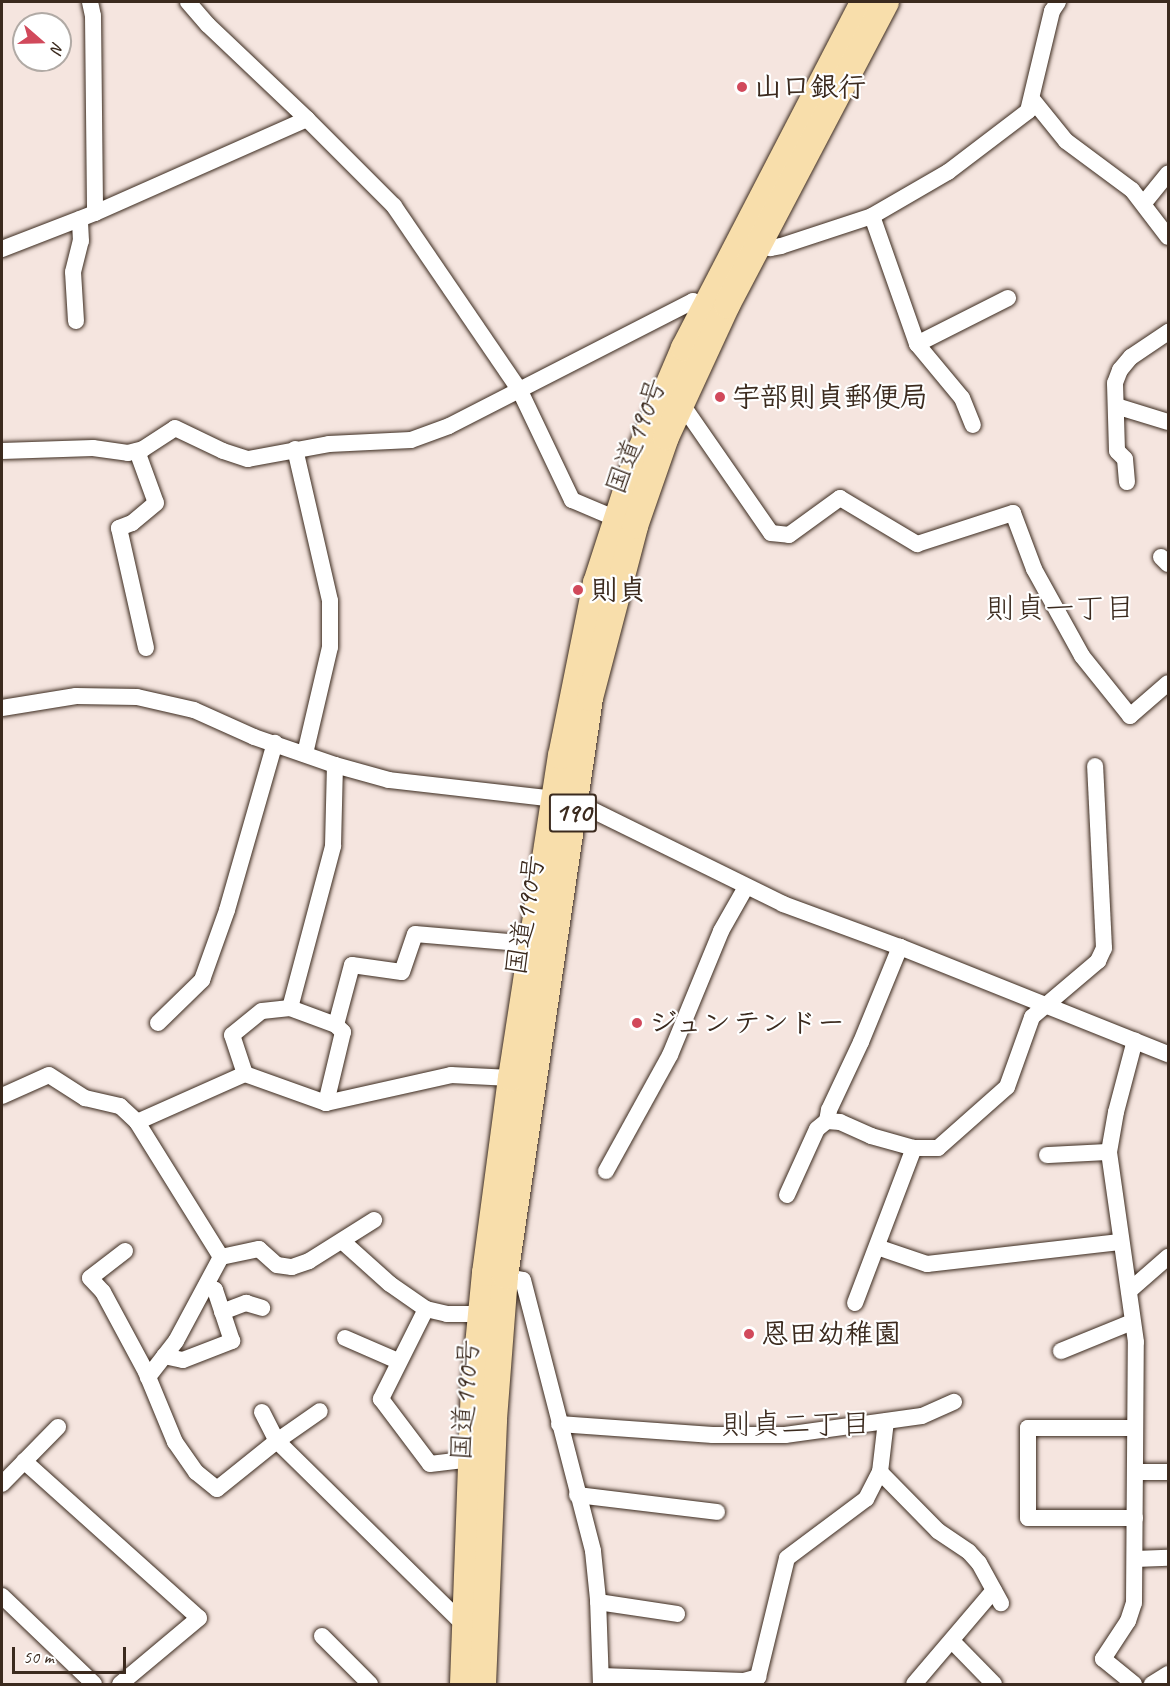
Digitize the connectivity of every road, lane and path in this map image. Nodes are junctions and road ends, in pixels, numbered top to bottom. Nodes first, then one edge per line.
1 (90, 2) edge
2 (188, 2) edge
3 (863, 2) edge
4 (886, 2) edge
5 (1058, 2) edge
6 (1032, 99) junction
7 (307, 119) junction
8 (1168, 173) edge
9 (1144, 203) junction
10 (88, 216) junction
11 (872, 216) junction
12 (1168, 237) edge
13 (749, 242) junction
14 (2, 249) edge
15 (1008, 297) dead end
16 (704, 305) junction
17 (76, 321) dead end
18 (1168, 332) edge
19 (917, 344) junction
20 (520, 391) junction
21 (681, 403) junction
22 (1116, 406) junction
23 (1168, 422) edge
24 (973, 425) dead end
25 (296, 449) junction
26 (2, 451) edge
27 (137, 451) junction
28 (1126, 482) dead end
29 (625, 523) junction
30 (146, 648) dead end
31 (1168, 683) edge
32 (2, 708) edge
33 (274, 743) junction
34 (305, 754) junction
35 (335, 765) junction
36 (1095, 766) dead end
37 (565, 800) junction
38 (746, 887) junction
39 (532, 944) junction
40 (900, 947) junction
41 (1049, 1006) junction
42 (290, 1008) junction
43 (158, 1023) dead end
44 (336, 1025) junction
45 (1135, 1040) junction
46 (1168, 1054) edge
47 (245, 1074) junction
48 (511, 1077) junction
49 (2, 1096) edge
50 (326, 1103) junction
51 (826, 1121) junction
52 (137, 1122) junction
53 (914, 1148) junction
54 (1109, 1152) junction
55 (1047, 1155) dead end
56 (606, 1171) dead end
57 (787, 1195) dead end
58 (374, 1220) dead end
59 (342, 1241) junction
60 (1120, 1242) junction
61 (877, 1247) junction
62 (125, 1251) dead end
63 (221, 1257) junction
64 (1168, 1257) edge
65 (495, 1275) junction
66 (206, 1285) junction
67 (1129, 1291) junction
68 (855, 1303) dead end
69 (262, 1308) dead end
70 (426, 1309) junction
71 (222, 1312) junction
72 (481, 1314) junction
73 (1132, 1322) junction
74 (345, 1338) dead end
75 (1061, 1350) dead end
76 (164, 1356) junction
77 (398, 1361) junction
78 (148, 1377) junction
79 (954, 1402) dead end
80 (320, 1410) dead end
81 (262, 1412) dead end
82 (886, 1421) junction
83 (559, 1424) junction
84 (58, 1426) dead end
85 (1135, 1428) junction
86 (277, 1441) junction
87 (472, 1459) junction
88 (24, 1461) junction
89 (880, 1472) junction
90 (1135, 1472) junction
91 (1168, 1472) edge
92 (2, 1484) edge
93 (577, 1495) junction
94 (717, 1512) dead end
95 (1135, 1518) junction
96 (1168, 1558) edge
97 (1135, 1559) junction
98 (2, 1596) edge
99 (598, 1602) junction
100 (677, 1614) dead end
101 (466, 1627) junction
102 (322, 1636) dead end
103 (952, 1641) junction
104 (1168, 1674) edge
105 (601, 1680) edge
106 (94, 1684) edge
107 (120, 1684) edge
108 (370, 1684) edge
109 (463, 1684) edge
110 (483, 1684) edge
111 (916, 1684) edge
112 (994, 1684) edge
113 (1134, 1684) edge
114 (1152, 1684) edge

1 - 10 street
2 - 7 street
3 - 13 highway, 国道190号 / 190
4 - 13 highway, 国道190号 / 190
5 - 6 street
6 - 9 street
6 - 11 street
7 - 10 street
7 - 20 street
8 - 9 street
9 - 12 street
10 - 14 street
10 - 17 street
11 - 13 street
11 - 19 street
13 - 16 highway, 国道190号 / 190
13 - 21 highway, 国道190号 / 190
15 - 19 street
16 - 20 street
16 - 29 highway, 国道190号 / 190
18 - 22 street
19 - 24 street
20 - 25 street
20 - 29 street
21 - 29 highway, 国道190号 / 190
21 - 31 street
22 - 23 street
22 - 28 street
25 - 27 street
25 - 34 street
26 - 27 street
27 - 30 street
29 - 37 highway, 国道190号 / 190
32 - 33 street
33 - 34 street
33 - 43 street
34 - 35 street
35 - 37 street
35 - 42 street
36 - 41 street
37 - 38 street
37 - 39 highway, 国道190号 / 190
37 - 65 highway, 国道190号 / 190
38 - 40 street
38 - 56 street
39 - 44 street
39 - 48 highway, 国道190号 / 190
40 - 41 street
40 - 51 street
41 - 45 street
41 - 53 street
42 - 44 street
42 - 47 street
44 - 50 street
45 - 46 street
45 - 54 street
47 - 50 street
47 - 52 street
48 - 50 street
48 - 65 highway, 国道190号 / 190
49 - 52 street
51 - 53 street
51 - 57 street
52 - 63 street
53 - 61 street
54 - 55 street
54 - 60 street
58 - 59 street
59 - 63 street
59 - 70 street
60 - 61 street
60 - 67 street
61 - 68 street
62 - 78 street
63 - 66 street
64 - 67 street
65 - 72 highway, 国道190号 / 190
65 - 83 street
65 - 110 highway, 国道190号 / 190
66 - 71 street
66 - 76 street
67 - 73 street
69 - 71 street
70 - 72 street
70 - 77 street
71 - 76 street
72 - 87 highway, 国道190号 / 190
73 - 75 street
73 - 85 street
74 - 77 street
76 - 78 street
77 - 87 street
78 - 86 street
79 - 82 street
80 - 86 street
81 - 86 street
82 - 83 street
82 - 89 street
83 - 93 street
84 - 88 street
85 - 90 street
85 - 95 street
86 - 101 street
87 - 101 highway, 国道190号 / 190
88 - 92 street
88 - 107 street
89 - 103 street
89 - 105 street
90 - 91 street
90 - 95 street
93 - 94 street
93 - 99 street
95 - 97 street
96 - 97 street
97 - 113 street
98 - 106 street
99 - 100 street
99 - 105 street
101 - 109 highway, 国道190号 / 190
102 - 108 street
103 - 111 street
103 - 112 street
104 - 114 street

